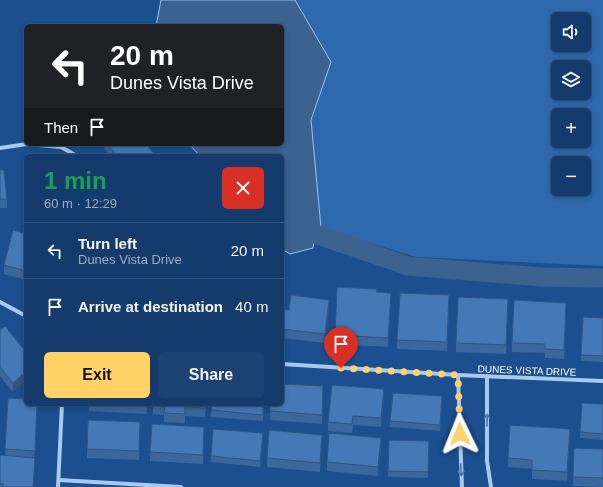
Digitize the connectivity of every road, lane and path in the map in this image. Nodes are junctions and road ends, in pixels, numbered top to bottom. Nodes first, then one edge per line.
1 (24, 145) edge
2 (50, 146) edge
3 (0, 148) edge
4 (73, 154) edge
5 (0, 302) edge
6 (24, 315) edge
7 (284, 364) edge
8 (458, 375) junction
9 (487, 376) junction
10 (603, 381) edge
11 (62, 406) edge
12 (59, 480) junction
13 (58, 487) edge
14 (181, 487) edge
15 (462, 487) edge
16 (491, 487) edge

1 - 3 street
2 - 4 street
5 - 6 street
7 - 8 street, DUNES VISTA DRIVE
8 - 9 street, DUNES VISTA DRIVE
8 -> 15 street
9 - 10 street, DUNES VISTA DRIVE
16 -> 9 street
11 - 12 street
12 - 13 street
12 - 14 street

